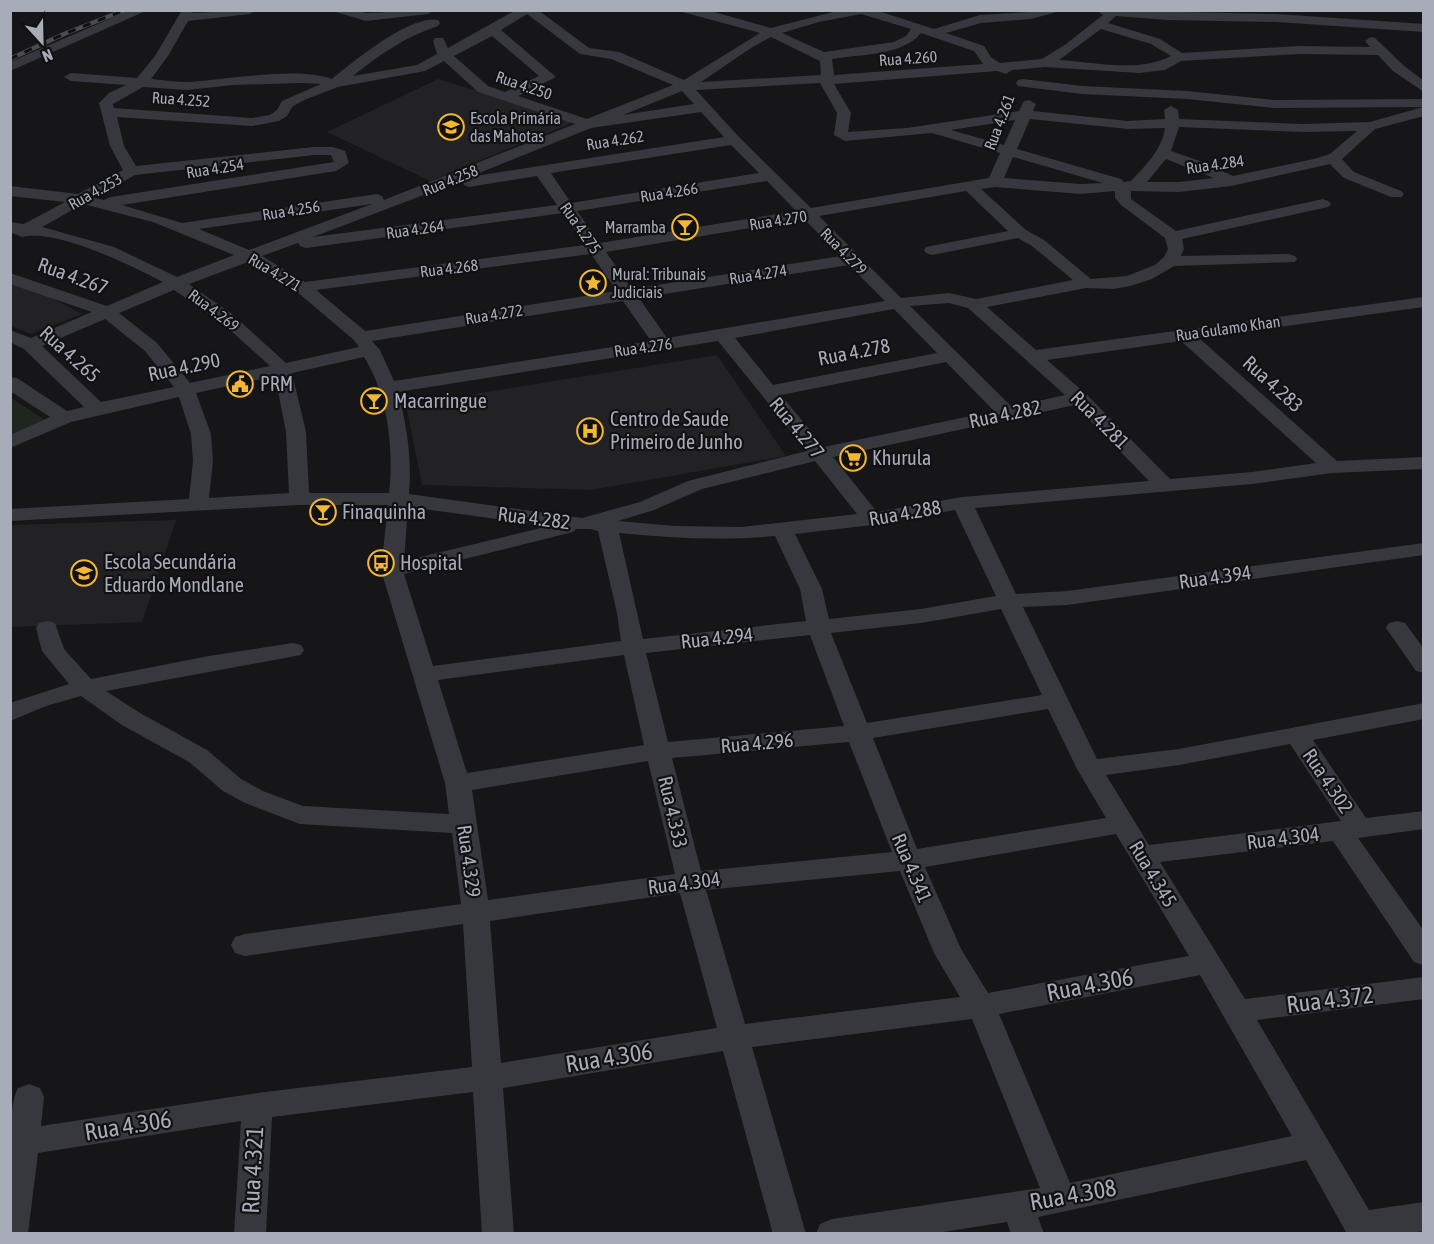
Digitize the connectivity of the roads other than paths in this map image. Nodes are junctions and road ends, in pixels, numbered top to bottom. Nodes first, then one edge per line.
1 (111, 10) edge
2 (142, 10) edge
3 (250, 10) edge
4 (335, 10) edge
5 (527, 10) edge
6 (681, 10) edge
7 (1058, 10) edge
8 (862, 11) edge
9 (1110, 11) edge
10 (186, 14) edge
11 (714, 14) edge
12 (432, 15) edge
13 (976, 15) edge
14 (1352, 17) edge
15 (1100, 25) junction
16 (919, 28) junction
17 (1424, 28) edge
18 (493, 30) junction
19 (772, 33) junction
20 (934, 33) junction
21 (746, 45) junction
22 (21, 47) dead end
23 (979, 49) junction
24 (1380, 51) junction
25 (444, 54) junction
26 (823, 57) junction
27 (1178, 57) junction
28 (1045, 63) junction
29 (10, 67) edge
30 (999, 67) junction
31 (1139, 69) junction
32 (70, 77) dead end
33 (826, 80) junction
34 (140, 83) junction
35 (1023, 83) junction
36 (334, 84) junction
37 (685, 86) junction
38 (1424, 88) edge
39 (1170, 94) junction
40 (504, 97) junction
41 (1424, 103) edge
42 (703, 107) junction
43 (1424, 111) edge
44 (108, 112) junction
45 (1025, 114) junction
46 (252, 123) junction
47 (1174, 123) junction
48 (588, 124) junction
49 (1370, 126) junction
50 (932, 128) junction
51 (735, 140) junction
52 (237, 148) dead end
53 (1008, 150) junction
54 (1164, 153) junction
55 (1332, 158) junction
56 (541, 170) junction
57 (131, 171) junction
58 (771, 176) junction
59 (996, 180) junction
60 (1230, 181) junction
61 (969, 186) junction
62 (1129, 186) junction
63 (430, 188) junction
64 (10, 191) edge
65 (1396, 194) dead end
66 (80, 199) junction
67 (400, 199) junction
68 (100, 204) junction
69 (1323, 204) dead end
70 (567, 208) junction
71 (809, 215) junction
72 (183, 227) junction
73 (19, 228) edge
74 (1020, 233) junction
75 (1173, 236) junction
76 (10, 240) edge
77 (595, 249) junction
78 (932, 250) dead end
79 (255, 252) junction
80 (853, 259) junction
81 (1289, 260) dead end
82 (1170, 261) junction
83 (10, 278) edge
84 (178, 282) junction
85 (1086, 283) junction
86 (302, 287) junction
87 (627, 294) junction
88 (1424, 302) edge
89 (897, 304) junction
90 (974, 304) junction
91 (107, 312) junction
92 (1184, 334) junction
93 (10, 335) edge
94 (724, 336) junction
95 (366, 344) junction
96 (662, 344) junction
97 (30, 345) junction
98 (949, 356) junction
99 (1033, 356) junction
100 (281, 368) junction
101 (10, 382) edge
102 (388, 388) junction
103 (185, 389) junction
104 (767, 392) junction
105 (1079, 398) junction
106 (97, 409) junction
107 (1008, 414) junction
108 (64, 418) junction
109 (10, 442) edge
110 (819, 454) junction
111 (1424, 463) edge
112 (1332, 467) junction
113 (1164, 486) junction
114 (299, 499) junction
115 (398, 499) junction
116 (962, 503) junction
117 (198, 506) junction
118 (10, 515) edge
119 (872, 519) junction
120 (595, 525) junction
121 (782, 529) junction
122 (1424, 549) edge
123 (392, 566) junction
124 (1007, 601) junction
125 (818, 627) junction
126 (47, 628) dead end
127 (1397, 628) dead end
128 (633, 647) junction
129 (293, 650) dead end
130 (1424, 666) edge
131 (426, 674) junction
132 (86, 688) junction
133 (1056, 700) junction
134 (1424, 711) edge
135 (10, 713) edge
136 (856, 733) junction
137 (1296, 734) junction
138 (659, 751) junction
139 (1089, 769) junction
140 (458, 783) junction
141 (1424, 820) edge
142 (464, 824) junction
143 (1122, 824) junction
144 (1350, 830) junction
145 (1142, 855) junction
146 (909, 860) junction
147 (690, 882) junction
148 (476, 912) junction
149 (245, 945) dead end
150 (1424, 954) edge
151 (1207, 963) junction
152 (1424, 988) edge
153 (981, 1006) junction
154 (1237, 1011) junction
155 (736, 1037) junction
156 (486, 1078) junction
157 (29, 1097) dead end
158 (257, 1106) junction
159 (18, 1143) edge
160 (1313, 1145) junction
161 (1060, 1199) junction
162 (1424, 1216) edge
163 (1022, 1219) edge
164 (1363, 1230) edge
165 (840, 1232) edge
166 (12, 1233) edge
167 (250, 1233) edge
168 (498, 1233) edge
169 (790, 1233) edge

1 - 22 street
2 - 29 street
3 - 10 street
4 - 12 street
5 - 18 street
5 - 37 street
6 - 11 street
7 - 13 street
8 - 16 street, Rua 4.261
8 - 19 street, Rua 4.258
9 - 14 street
9 - 15 street, Rua 4.260
10 - 34 street
11 - 19 street
11 - 21 street
12 - 25 street
12 - 36 street
13 - 20 street
13 - 23 street
14 - 17 street
14 - 24 street
15 - 27 street
15 - 28 street, Rua 4.260
16 - 20 street, Rua 4.261
16 - 26 street
18 - 25 street
18 - 40 street
19 - 21 street, Rua 4.258
19 - 26 street
20 - 23 street, Rua 4.261
21 - 37 street, Rua 4.258
23 - 30 street, Rua 4.261
24 - 27 street
24 - 38 street
25 - 36 street
25 - 40 street, Rua 4.250
26 - 33 street
27 - 31 street
28 - 30 street, Rua 4.260
28 - 31 street
30 - 33 street, Rua 4.260
30 - 35 street, Rua 4.261
31 - 39 street
32 - 34 street
33 - 37 street, Rua 4.260
33 - 50 street
34 - 36 street
34 - 44 street
35 - 39 street
35 - 45 street, Rua 4.261
36 - 46 street
37 - 42 street, Rua 4.279
37 - 48 street, Rua 4.258
39 - 41 street
39 - 47 street
40 - 48 street, Rua 4.250
42 - 48 street
42 - 51 street, Rua 4.279
43 - 49 street
44 - 46 street, Rua 4.252
44 - 57 street, Rua 4.253
45 - 47 street
45 - 50 street
45 - 53 street, Rua 4.261
46 - 52 street
47 - 49 street
47 - 54 street
48 - 63 street, Rua 4.258
49 - 55 street, Rua 4.284
50 - 53 street
51 - 56 street, Rua 4.262
51 - 58 street, Rua 4.279
53 - 59 street, Rua 4.261
53 - 62 street
54 - 60 street
54 - 62 street
55 - 60 street, Rua 4.284
55 - 65 street
56 - 63 street, Rua 4.262
56 - 70 street, Rua 4.275
57 - 66 street, Rua 4.253
57 - 68 street, Rua 4.254
58 - 70 street, Rua 4.266
58 - 71 street, Rua 4.279
59 - 61 street, Rua 4.270
59 - 62 street, Rua 4.284
60 - 62 street, Rua 4.284
61 - 71 street, Rua 4.270
61 - 74 street
62 - 75 street
63 - 67 street, Rua 4.258
64 - 66 street, Rua 4.271
66 - 68 street, Rua 4.271
66 - 73 street, Rua 4.253
67 - 72 street, Rua 4.256
67 - 79 street, Rua 4.258
68 - 72 street, Rua 4.271
69 - 75 street
70 - 77 street, Rua 4.275
70 - 79 street, Rua 4.264
71 - 77 street, Rua 4.270
71 - 80 street, Rua 4.279
72 - 79 street, Rua 4.271
73 - 76 street, Rua 4.253
73 - 84 street, Rua 4.269
74 - 78 street
74 - 85 street
75 - 82 street
77 - 86 street, Rua 4.268
77 - 87 street, Rua 4.275
79 - 84 street, Rua 4.258
79 - 86 street, Rua 4.271
80 - 87 street, Rua 4.274
80 - 89 street, Rua 4.279
81 - 82 street
82 - 85 street
83 - 91 street, Rua 4.267
84 - 91 street, Rua 4.258
84 - 100 street, Rua 4.269
85 - 90 street
86 - 95 street, Rua 4.271
87 - 95 street, Rua 4.272
87 - 96 street, Rua 4.275
88 - 92 street, Rua Gulamo Khan
89 - 90 street, Rua 4.276
89 - 94 street, Rua 4.276
89 - 98 street, Rua 4.279
90 - 99 street, Rua 4.281
91 - 97 street, Rua 4.258
91 - 103 street, Rua 4.267
92 - 99 street, Rua Gulamo Khan
92 - 112 street, Rua 4.283
93 - 97 street, Rua 4.265
94 - 96 street, Rua 4.276
94 - 104 street, Rua 4.277
95 - 100 street, Rua 4.290
95 - 102 street, Rua 4.271
96 - 102 street, Rua 4.276
97 - 106 street, Rua 4.265
98 - 104 street, Rua 4.278
98 - 107 street, Rua 4.279
99 - 105 street, Rua 4.281
100 - 103 street, Rua 4.290
100 - 114 street
101 - 108 street
102 - 115 street, Rua 4.271
103 - 106 street, Rua 4.290
103 - 117 street, Rua 4.267
104 - 110 street, Rua 4.277
105 - 107 street, Rua 4.282
105 - 113 street, Rua 4.281
106 - 108 street, Rua 4.290
107 - 110 street, Rua 4.282
108 - 109 street, Rua 4.290
110 - 119 street, Rua 4.277
110 - 120 street, Rua 4.282
111 - 112 street, Rua 4.288
112 - 113 street, Rua 4.288
113 - 116 street, Rua 4.288
114 - 115 street, Rua 4.282
114 - 117 street, Rua 4.282
115 - 120 street, Rua 4.282
115 - 123 street, Rua 4.329
116 - 119 street, Rua 4.288
116 - 124 street, Rua 4.345
117 - 118 street, Rua 4.282
119 - 121 street, Rua 4.288
120 - 121 street, Rua 4.288
120 - 123 street, Rua 4.288
120 - 128 street, Rua 4.333
121 - 125 street, Rua 4.341
122 - 124 street, Rua 4.394
123 - 131 street, Rua 4.329
124 - 125 street, Rua 4.294
124 - 133 street, Rua 4.345
125 - 128 street, Rua 4.294
125 - 136 street, Rua 4.341
126 - 132 street
127 - 130 street
128 - 131 street, Rua 4.294
128 - 138 street, Rua 4.333
129 - 132 street
131 - 140 street, Rua 4.329
132 - 135 street
132 - 142 street
133 - 136 street, Rua 4.296
133 - 139 street, Rua 4.345
134 - 137 street
136 - 138 street, Rua 4.296
136 - 146 street, Rua 4.341
137 - 139 street
137 - 144 street, Rua 4.302
138 - 140 street, Rua 4.296
138 - 147 street, Rua 4.333
139 - 143 street, Rua 4.345
140 - 142 street, Rua 4.329
141 - 144 street, Rua 4.304
142 - 148 street, Rua 4.329
143 - 145 street, Rua 4.345
143 - 146 street, Rua 4.304
144 - 145 street, Rua 4.304
144 - 150 street, Rua 4.302
145 - 151 street, Rua 4.345
146 - 147 street, Rua 4.304
146 - 153 street, Rua 4.341
147 - 148 street, Rua 4.304
147 - 155 street, Rua 4.333
148 - 149 street, Rua 4.304
148 - 156 street, Rua 4.329
151 - 153 street, Rua 4.306
151 - 154 street, Rua 4.345
152 - 154 street, Rua 4.372
153 - 155 street, Rua 4.306
153 - 161 street, Rua 4.341
154 - 160 street, Rua 4.345
155 - 156 street, Rua 4.306
155 - 169 street, Rua 4.333
156 - 158 street, Rua 4.306
156 - 168 street, Rua 4.329
157 - 159 street
158 - 159 street, Rua 4.306
158 - 167 street, Rua 4.321
159 - 166 street
160 - 161 street, Rua 4.308
160 - 164 street, Rua 4.345
161 - 163 street, Rua 4.308
162 - 164 street
163 - 165 street, Rua 4.308

